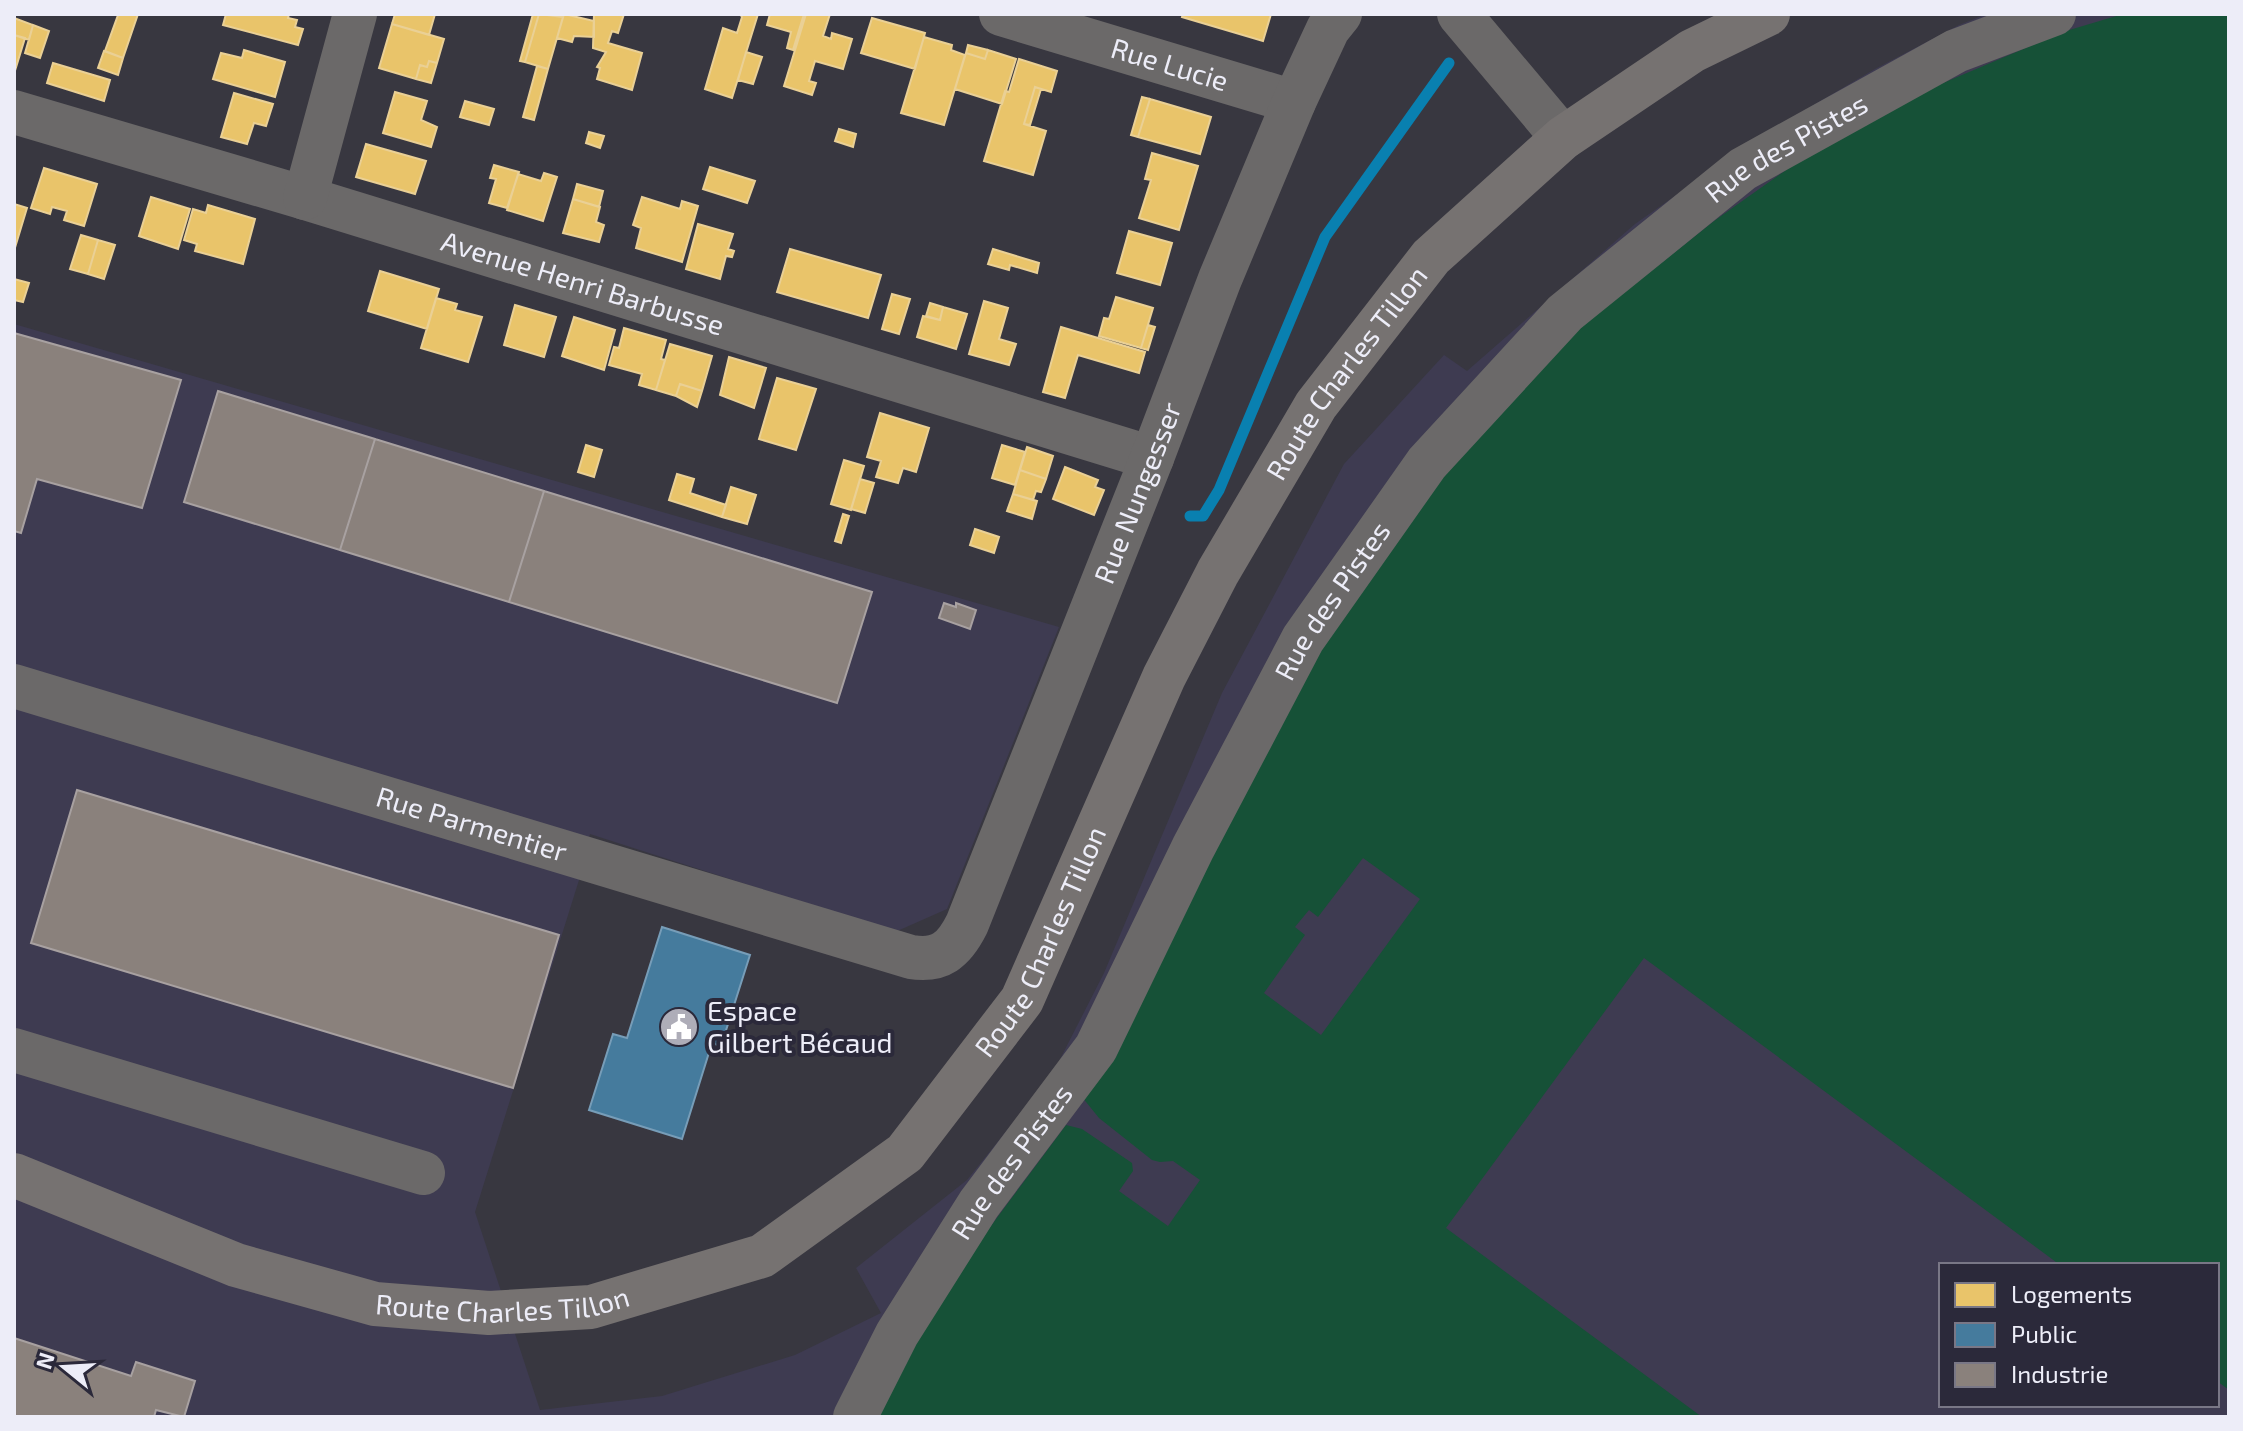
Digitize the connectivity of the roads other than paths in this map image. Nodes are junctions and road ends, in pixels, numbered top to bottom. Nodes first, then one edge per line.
1 (355, 14) edge
2 (1001, 14) edge
3 (1340, 14) edge
4 (1459, 14) edge
5 (1768, 14) edge
6 (2054, 14) edge
7 (1294, 102) junction
8 (14, 112) edge
9 (1563, 138) junction
10 (305, 198) junction
11 (1152, 458) junction
12 (14, 686) edge
13 (928, 960) joint
14 (14, 1050) edge
15 (423, 1173) dead end
16 (14, 1175) edge
17 (855, 1417) edge

1 - 10 street
2 - 7 street, Rue Lucie
3 - 7 street, Rue Nungesser
4 - 9 street
5 - 9 main road, Route Charles Tillon
6 - 17 street, Rue des Pistes
7 - 11 street, Rue Nungesser
8 - 10 street, Avenue Henri Barbusse
9 - 16 main road, Route Charles Tillon
10 - 11 street, Avenue Henri Barbusse
11 - 13 street, Rue Nungesser
12 - 13 street, Rue Parmentier
14 - 15 street

